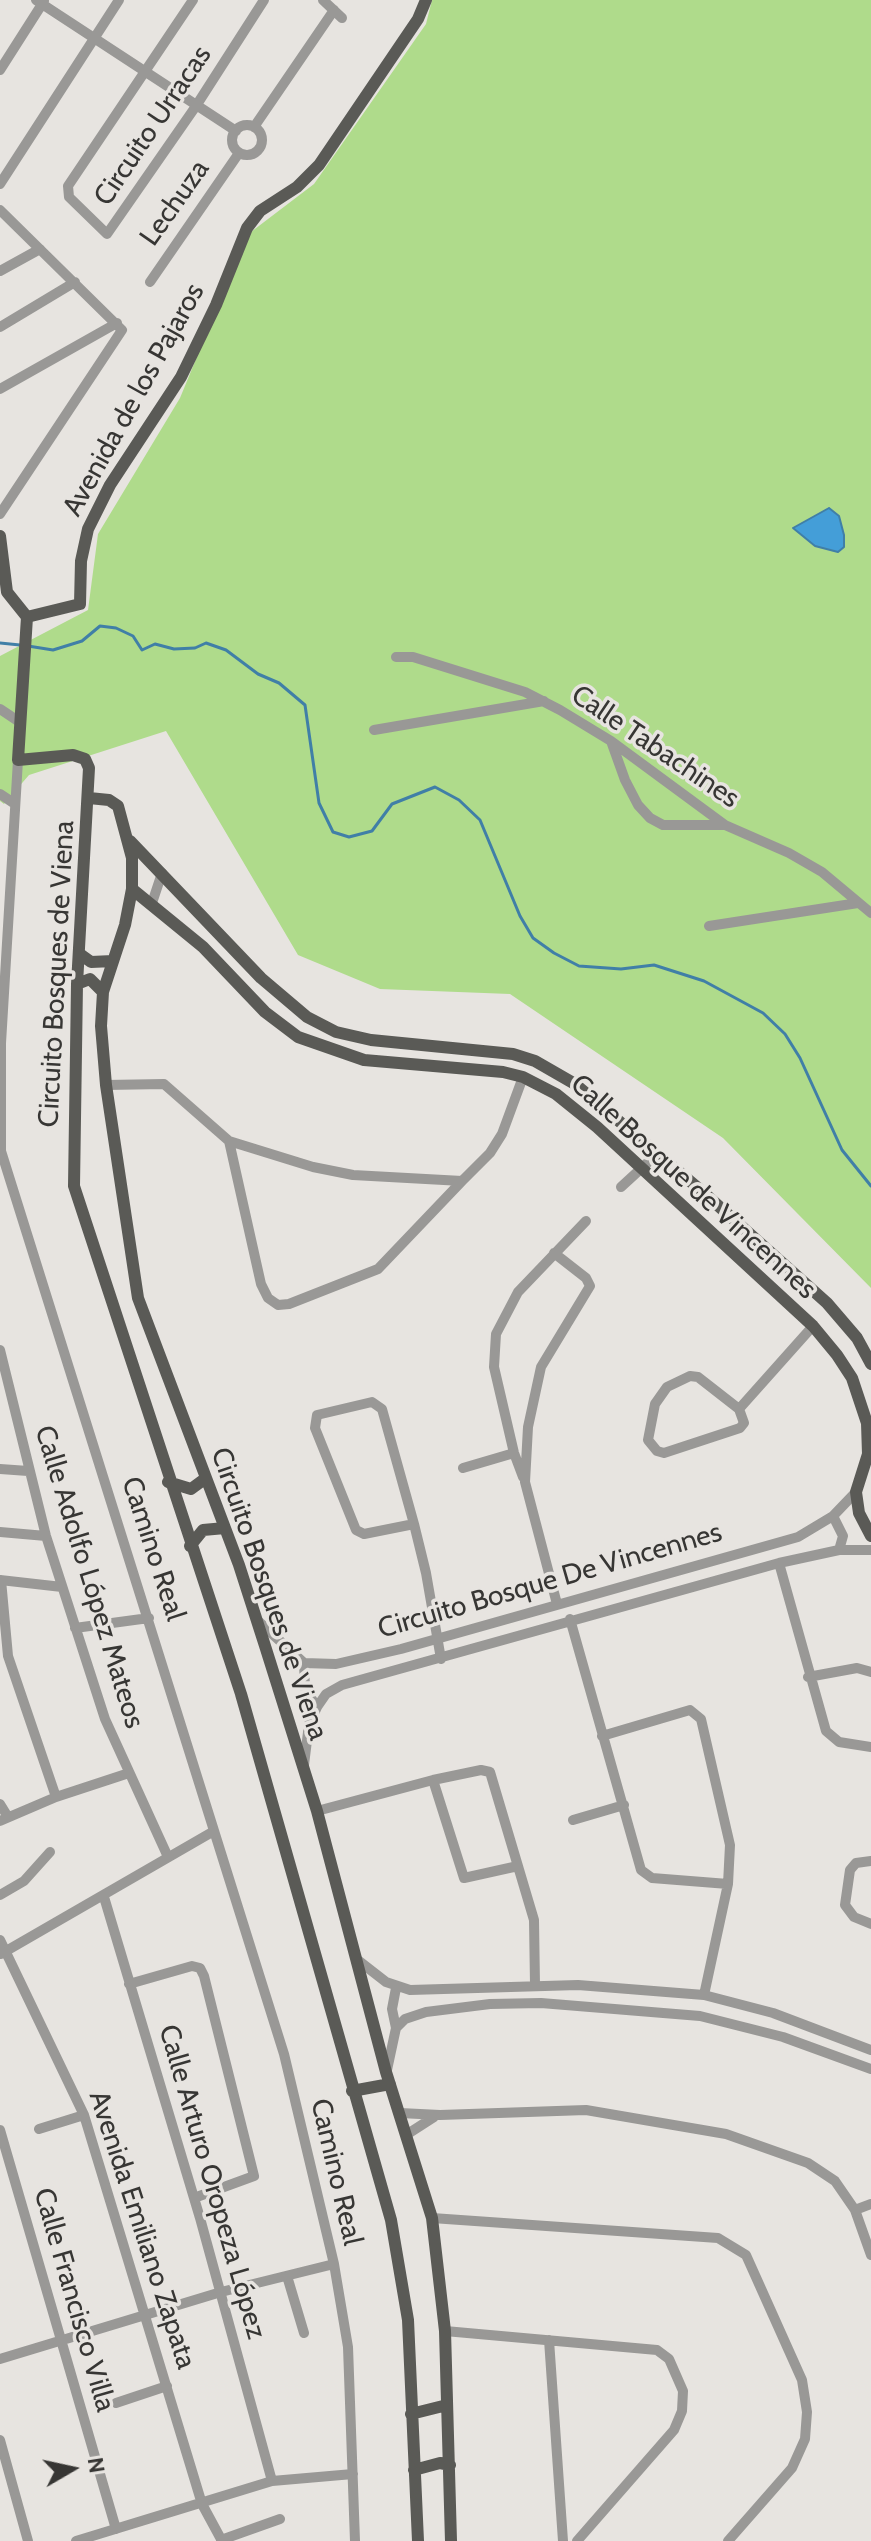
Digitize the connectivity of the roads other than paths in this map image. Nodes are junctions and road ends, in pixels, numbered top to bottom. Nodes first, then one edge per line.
1 (119, 0) edge
2 (193, 0) edge
3 (264, 0) edge
4 (323, 0) edge
5 (426, 0) edge
6 (41, 1) edge
7 (94, 37) junction
8 (0, 70) edge
9 (145, 73) junction
10 (196, 106) junction
11 (254, 127) junction
12 (236, 131) junction
13 (239, 153) junction
14 (0, 184) edge
15 (0, 210) edge
16 (40, 249) junction
17 (0, 271) edge
18 (75, 282) junction
19 (150, 282) dead end
20 (117, 323) junction
21 (0, 327) edge
22 (0, 389) edge
23 (0, 514) edge
24 (0, 536) edge
25 (4, 591) edge
26 (26, 620) junction
27 (396, 657) dead end
28 (544, 701) junction
29 (0, 709) edge
30 (21, 723) junction
31 (374, 730) dead end
32 (611, 741) junction
33 (18, 760) junction
34 (0, 794) edge
35 (89, 798) junction
36 (15, 804) junction
37 (725, 825) junction
38 (130, 841) junction
39 (5, 873) edge
40 (162, 873) junction
41 (132, 889) junction
42 (152, 903) junction
43 (858, 903) junction
44 (871, 913) edge
45 (709, 926) dead end
46 (3, 951) edge
47 (80, 954) junction
48 (113, 961) junction
49 (77, 984) junction
50 (103, 992) junction
51 (0, 1043) edge
52 (523, 1077) junction
53 (106, 1085) junction
54 (229, 1141) junction
55 (0, 1150) edge
56 (657, 1154) junction
57 (643, 1169) junction
58 (462, 1181) junction
59 (621, 1187) dead end
60 (586, 1221) dead end
61 (554, 1253) junction
62 (813, 1326) junction
63 (0, 1350) edge
64 (871, 1364) edge
65 (6, 1403) edge
66 (739, 1409) junction
67 (514, 1453) junction
68 (870, 1453) edge
69 (463, 1468) dead end
70 (0, 1469) edge
71 (28, 1471) junction
72 (206, 1478) junction
73 (168, 1482) junction
74 (525, 1482) junction
75 (856, 1492) junction
76 (833, 1516) junction
77 (414, 1524) junction
78 (225, 1528) junction
79 (0, 1532) edge
80 (46, 1536) junction
81 (871, 1536) edge
82 (190, 1546) junction
83 (839, 1550) junction
84 (871, 1550) edge
85 (779, 1563) junction
86 (1, 1580) edge
87 (62, 1587) junction
88 (557, 1604) junction
89 (149, 1618) junction
90 (570, 1619) junction
91 (257, 1620) junction
92 (75, 1628) junction
93 (440, 1637) junction
94 (441, 1659) junction
95 (304, 1663) junction
96 (871, 1672) edge
97 (808, 1677) junction
98 (317, 1707) junction
99 (602, 1736) junction
100 (871, 1747) edge
101 (304, 1771) junction
102 (129, 1773) junction
103 (433, 1780) junction
104 (56, 1797) junction
105 (0, 1804) edge
106 (624, 1805) junction
107 (317, 1811) junction
108 (4, 1819) edge
109 (573, 1820) dead end
110 (214, 1831) junction
111 (50, 1852) dead end
112 (168, 1857) junction
113 (871, 1861) edge
114 (518, 1866) junction
115 (728, 1884) junction
116 (0, 1895) edge
117 (104, 1897) junction
118 (871, 1924) edge
119 (0, 1940) edge
120 (3, 1953) edge
121 (359, 1961) junction
122 (129, 1984) junction
123 (535, 1985) junction
124 (396, 1988) junction
125 (704, 1995) junction
126 (396, 2028) junction
127 (871, 2050) edge
128 (871, 2069) edge
129 (388, 2078) junction
130 (352, 2091) junction
131 (400, 2113) junction
132 (84, 2115) junction
133 (440, 2115) junction
134 (39, 2129) dead end
135 (0, 2130) edge
136 (406, 2135) junction
137 (194, 2198) junction
138 (871, 2204) edge
139 (855, 2210) junction
140 (432, 2218) junction
141 (871, 2255) edge
142 (334, 2264) junction
143 (287, 2276) junction
144 (221, 2292) junction
145 (145, 2314) junction
146 (445, 2331) junction
147 (304, 2333) dead end
148 (59, 2340) junction
149 (549, 2340) junction
150 (0, 2359) edge
151 (167, 2386) junction
152 (116, 2403) dead end
153 (447, 2405) junction
154 (411, 2414) junction
155 (0, 2440) edge
156 (450, 2465) junction
157 (414, 2470) junction
158 (353, 2474) junction
159 (272, 2481) junction
160 (202, 2504) junction
161 (280, 2519) dead end
162 (116, 2529) junction
163 (102, 2538) edge
164 (221, 2540) edge
165 (28, 2541) edge
166 (76, 2541) edge
167 (355, 2541) edge
168 (418, 2541) edge
169 (451, 2541) edge
170 (563, 2541) edge
171 (577, 2541) edge
172 (728, 2541) edge

1 - 7 street
2 - 9 street, Circuito Urracas
3 - 10 street, Circuito Urracas
4 - 11 street
5 - 26 main road, Avenida de los Pajaros
6 - 7 street
6 - 8 street
7 - 9 street
7 - 14 street
9 - 10 street
9 - 10 street, Circuito Urracas
10 - 12 street
11 - 12 street
11 - 13 street
12 - 13 street
13 - 19 street, Lechuza
15 - 16 street
16 - 17 street
16 - 18 street
18 - 20 street
18 - 21 street
20 - 22 street
20 - 23 street
24 - 25 main road
25 - 26 main road
26 - 30 main road, Camino Real
27 - 28 street, Calle Tabachines
28 - 31 street
28 - 32 street, Calle Tabachines
29 - 30 street
30 - 33 main road, Camino Real
32 - 37 street, Calle Tabachines
32 - 37 street
33 - 35 main road
33 - 36 street, Camino Real
34 - 36 street
35 - 38 main road, Circuito Bosques de Viena
35 - 47 main road, Circuito Bosques de Viena
36 - 39 street, Camino Real
37 - 43 street, Calle Tabachines
38 - 40 main road, Calle Bosque de Vincennes
38 - 41 main road, Circuito Bosques de Viena
39 - 46 street, Camino Real
40 - 42 street
40 - 56 main road, Calle Bosque de Vincennes
41 - 42 main road, Calle Bosque de Vincennes
41 - 48 main road, Circuito Bosques de Viena
42 - 52 main road, Calle Bosque de Vincennes
43 - 44 street, Calle Tabachines
43 - 45 street
46 - 51 street, Camino Real
47 - 48 main road
47 - 49 main road, Circuito Bosques de Viena
48 - 50 main road, Circuito Bosques de Viena
49 - 50 main road
49 - 73 main road, Circuito Bosques de Viena
50 - 53 main road, Circuito Bosques de Viena
51 - 55 street, Camino Real
52 - 57 main road, Calle Bosque de Vincennes
52 - 58 street
53 - 54 street
53 - 72 main road, Circuito Bosques de Viena
54 - 58 street
54 - 58 street
55 - 89 street, Camino Real
56 - 57 street
56 - 64 main road, Calle Bosque de Vincennes
57 - 59 street
57 - 62 main road, Calle Bosque de Vincennes
60 - 61 street
61 - 67 street
61 - 74 street
62 - 66 street
62 - 68 main road, Calle Bosque de Vincennes
63 - 65 street, Calle Adolfo López Mateos
65 - 71 street, Calle Adolfo López Mateos
66 - 66 street
67 - 69 street
67 - 74 street
68 - 75 main road, Calle Bosque de Vincennes
70 - 71 street
71 - 80 street, Calle Adolfo López Mateos
72 - 73 main road
72 - 78 main road, Circuito Bosques de Viena
73 - 82 main road, Circuito Bosques de Viena
74 - 88 street
75 - 76 street, Circuito Bosque De Vincennes
75 - 81 main road
76 - 83 street
76 - 88 street, Circuito Bosque De Vincennes
77 - 77 street
77 - 93 street
78 - 82 main road
78 - 91 main road, Circuito Bosques de Viena
79 - 80 street
80 - 87 street, Calle Adolfo López Mateos
82 - 130 main road, Circuito Bosques de Viena
83 - 84 street
83 - 85 street
85 - 90 street
85 - 97 street
86 - 87 street
86 - 104 street
87 - 92 street, Calle Adolfo López Mateos
88 - 93 street, Circuito Bosque De Vincennes
89 - 92 street
89 - 110 street, Camino Real
90 - 94 street
90 - 99 street
91 - 95 street
91 - 101 main road, Circuito Bosques de Viena
92 - 102 street, Calle Adolfo López Mateos
93 - 94 street
93 - 95 street, Circuito Bosque De Vincennes
94 - 98 street
95 - 98 street
96 - 97 street
97 - 100 street
98 - 101 street
99 - 106 street
99 - 115 street
101 - 107 main road, Circuito Bosques de Viena
102 - 104 street
102 - 112 street, Calle Adolfo López Mateos
103 - 107 street
103 - 114 street
103 - 114 street
104 - 108 street
105 - 108 street
106 - 109 street
106 - 115 street
107 - 121 main road, Circuito Bosques de Viena
110 - 112 street
110 - 142 street, Camino Real
111 - 116 street
112 - 117 street
113 - 118 street
114 - 123 street
115 - 125 street
117 - 120 street
117 - 122 street, Calle Arturo Oropeza López
119 - 120 street, Avenida Emiliano Zapata
120 - 132 street, Avenida Emiliano Zapata
121 - 124 street
121 - 129 main road, Circuito Bosques de Viena
122 - 137 street, Calle Arturo Oropeza López
122 - 137 street
123 - 124 street
123 - 125 street
124 - 126 street
125 - 127 street
126 - 128 street
126 - 129 street
129 - 130 main road
129 - 131 main road, Circuito Bosques de Viena
130 - 154 main road, Circuito Bosques de Viena
131 - 133 street
131 - 136 main road, Circuito Bosques de Viena
132 - 134 street
132 - 145 street, Avenida Emiliano Zapata
133 - 136 street
133 - 139 street
135 - 148 street, Calle Francisco Villa
136 - 140 main road, Circuito Bosques de Viena
137 - 144 street, Calle Arturo Oropeza López
138 - 139 street
139 - 141 street
140 - 146 main road, Circuito Bosques de Viena
140 - 172 street
142 - 143 street
142 - 158 street, Camino Real
143 - 144 street
143 - 147 street
144 - 145 street
144 - 159 street, Calle Arturo Oropeza López
145 - 148 street
145 - 151 street, Avenida Emiliano Zapata
146 - 149 street
146 - 153 main road, Circuito Bosques de Viena
148 - 150 street
148 - 162 street, Calle Francisco Villa
149 - 170 street
149 - 171 street
151 - 152 street
151 - 160 street, Avenida Emiliano Zapata
153 - 154 main road
153 - 156 main road, Circuito Bosques de Viena
154 - 157 main road, Circuito Bosques de Viena
155 - 165 street
156 - 157 main road
156 - 169 main road, Circuito Bosques de Viena
157 - 168 main road, Circuito Bosques de Viena
158 - 159 street
158 - 167 street, Camino Real
159 - 160 street
160 - 162 street
160 - 164 street, Avenida Emiliano Zapata
161 - 164 street
162 - 163 street
163 - 166 street

